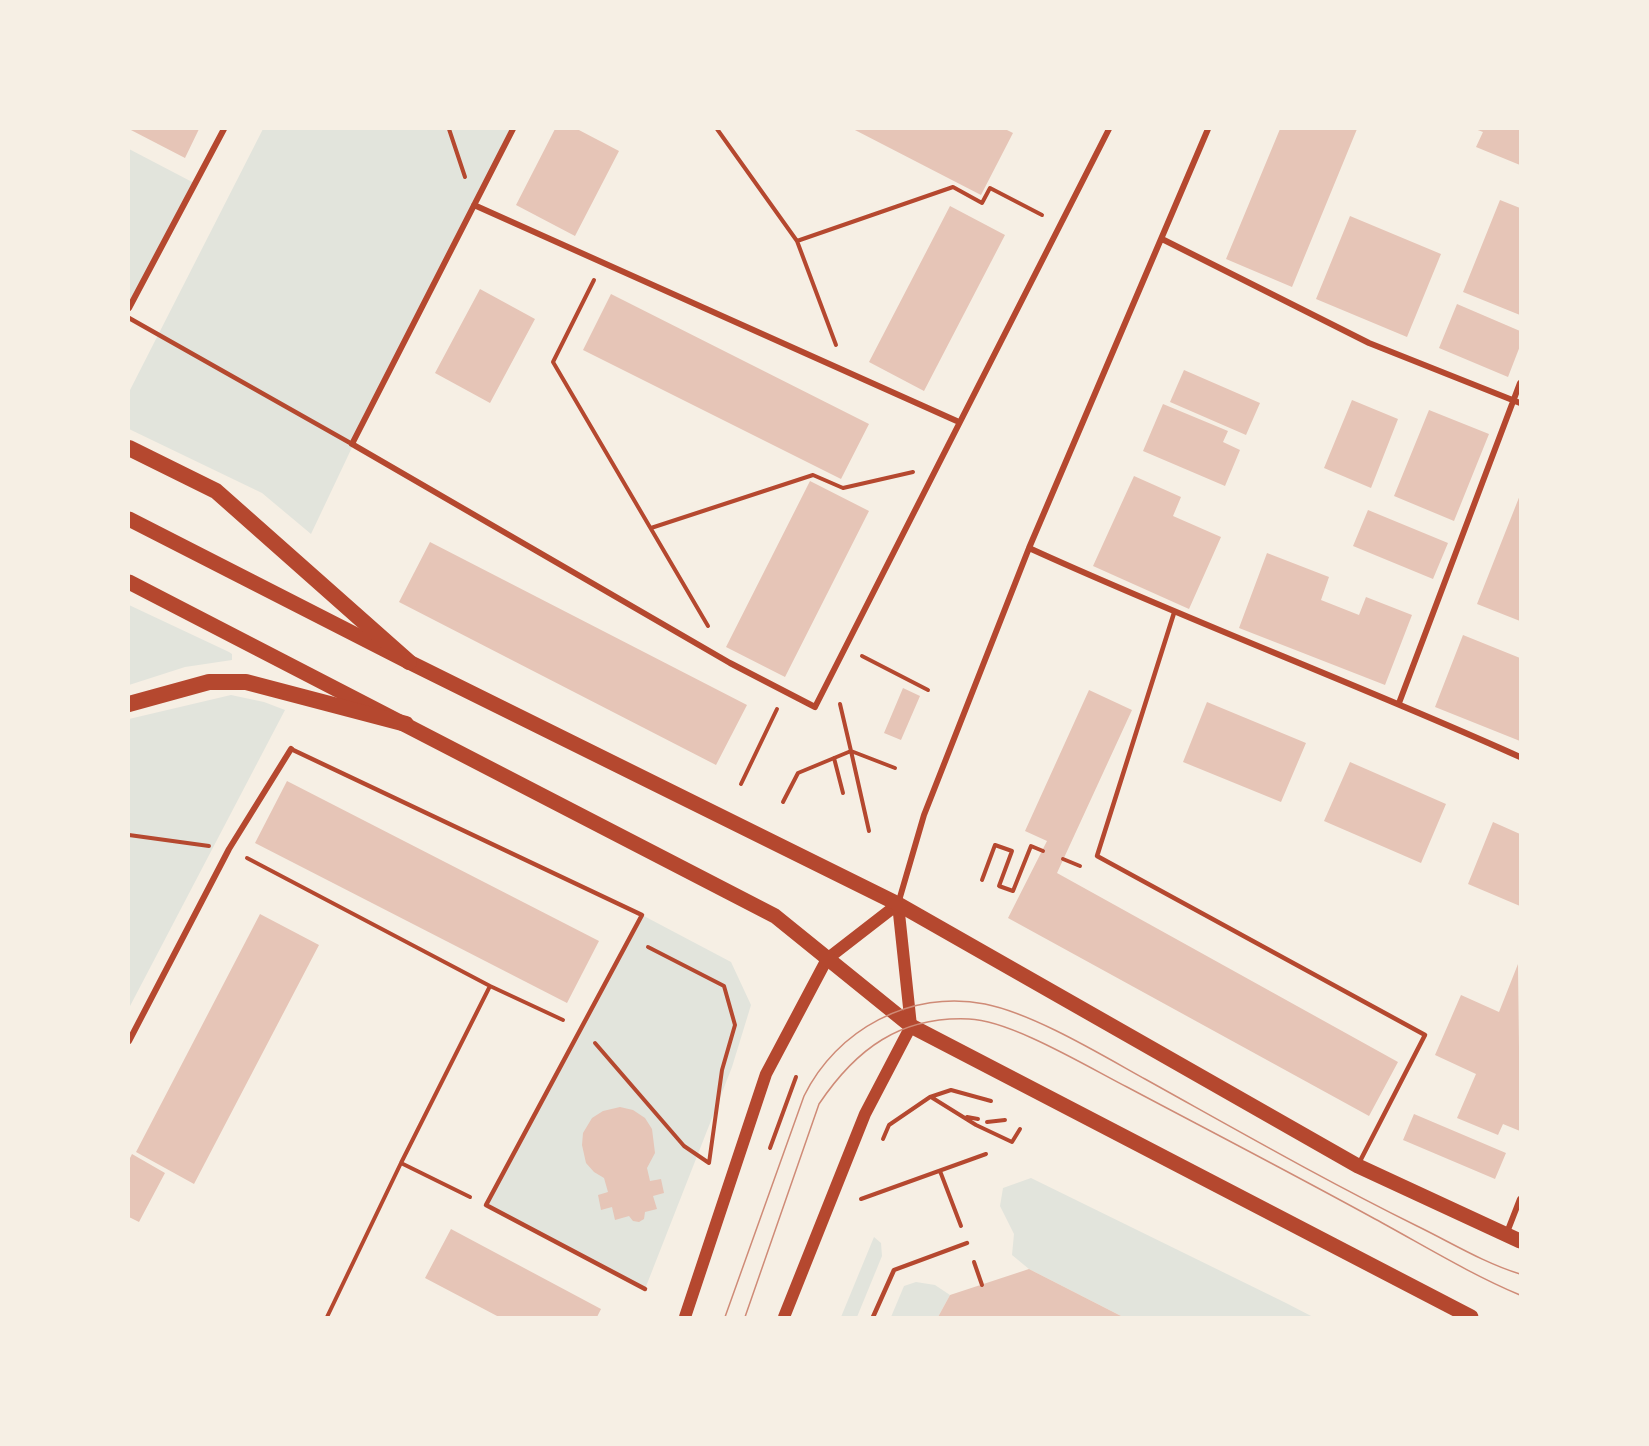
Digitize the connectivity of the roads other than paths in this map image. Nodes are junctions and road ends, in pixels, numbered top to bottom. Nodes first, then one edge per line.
1 (225, 129) edge
2 (513, 129) edge
3 (1208, 129) edge
4 (1107, 130) edge
5 (474, 205) junction
6 (1162, 239) junction
7 (129, 308) edge
8 (129, 318) edge
9 (1520, 383) edge
10 (1517, 402) edge
11 (958, 422) junction
12 (352, 444) junction
13 (129, 448) edge
14 (129, 519) edge
15 (1029, 548) junction
16 (129, 582) edge
17 (1173, 613) junction
18 (409, 663) junction
19 (1399, 703) junction
20 (129, 704) edge
21 (406, 724) junction
22 (291, 749) joint
23 (1520, 757) edge
24 (898, 904) junction
25 (826, 960) junction
26 (911, 1026) junction
27 (129, 1041) edge
28 (1358, 1166) junction
29 (1520, 1199) edge
30 (1513, 1239) edge
31 (967, 1243) dead end
32 (645, 1289) dead end
33 (685, 1317) edge
34 (784, 1317) edge
35 (873, 1317) edge
36 (1471, 1317) edge

1 - 7 street
2 - 5 street
3 - 6 street
4 - 11 street
5 - 11 street
5 - 12 street
6 - 10 street
6 - 15 street
8 - 12 lane
9 - 10 street
10 - 19 street
11 - 12 street
13 - 18 highway
14 - 18 main road
15 - 17 street
15 - 24 street
16 - 21 main road
17 - 19 street
17 - 28 lane
18 - 24 main road
19 - 23 street
20 - 21 highway
21 - 25 main road
22 - 27 street
22 - 32 lane
24 - 25 main road
24 - 26 main road
24 - 28 main road
25 - 26 main road
25 - 33 main road
26 - 34 main road
26 - 36 main road
28 - 30 main road
29 - 30 street
31 - 35 lane

